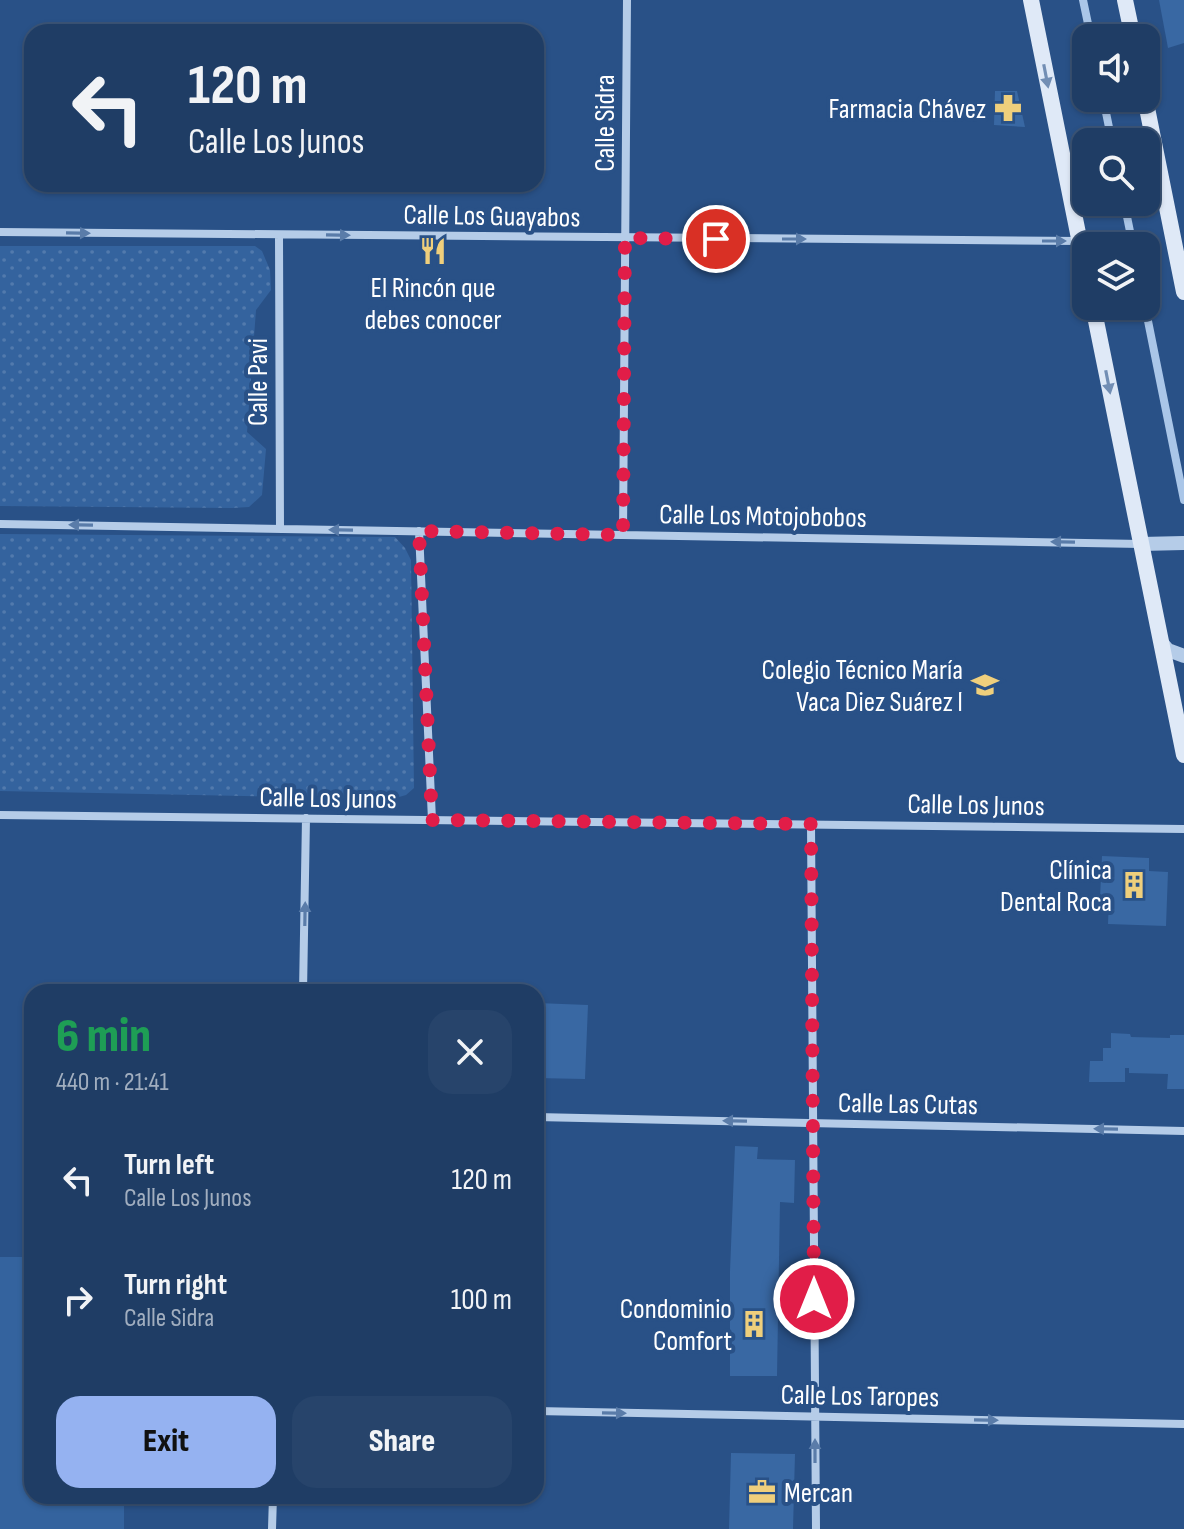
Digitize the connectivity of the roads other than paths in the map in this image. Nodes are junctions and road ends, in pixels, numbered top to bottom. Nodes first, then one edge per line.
1 (627, 0) edge
2 (1031, 0) edge
3 (1125, 0) edge
4 (1130, 24) edge
5 (1148, 112) edge
6 (0, 232) edge
7 (1078, 232) edge
8 (1178, 232) edge
9 (279, 235) junction
10 (625, 238) junction
11 (1072, 241) edge
12 (1184, 292) edge
13 (1096, 320) edge
14 (0, 524) edge
15 (280, 529) junction
16 (419, 531) junction
17 (623, 535) junction
18 (1184, 543) edge
19 (1141, 544) junction
20 (1161, 642) junction
21 (1184, 656) edge
22 (1184, 755) edge
23 (0, 815) edge
24 (306, 818) junction
25 (432, 820) junction
26 (811, 824) junction
27 (1184, 829) edge
28 (303, 984) edge
29 (544, 1117) edge
30 (813, 1123) junction
31 (1184, 1131) edge
32 (544, 1411) edge
33 (815, 1416) junction
34 (1184, 1424) edge
35 (273, 1504) edge
36 (272, 1529) edge
37 (816, 1529) edge

1 - 10 street, Calle Sidra
2 -> 7 main road
3 - 4 main road
5 - 8 main road
6 -> 9 street, Calle Los Guayabos
8 - 12 main road
9 -> 10 street, Calle Los Guayabos
9 - 15 street, Calle Pavi
10 -> 11 street, Calle Los Guayabos
10 - 17 street, Calle Sidra
13 -> 19 main road
15 -> 14 street, Calle Los Motojobobos
16 -> 15 street, Calle Los Motojobobos
16 - 17 street, Calle Los Motojobobos
16 - 25 street
19 -> 17 street, Calle Los Motojobobos
18 - 19 street
19 - 20 main road
20 - 21 street
20 - 22 main road
23 - 24 street, Calle Los Junos
24 - 25 street, Calle Los Junos
28 -> 24 street
25 - 26 street, Calle Los Junos
26 - 27 street, Calle Los Junos
26 - 30 street
30 -> 29 street, Calle Las Cutas
31 -> 30 street, Calle Las Cutas
30 - 33 street
32 -> 33 street, Calle Los Taropes
33 -> 34 street, Calle Los Taropes
37 -> 33 street
35 - 36 street

